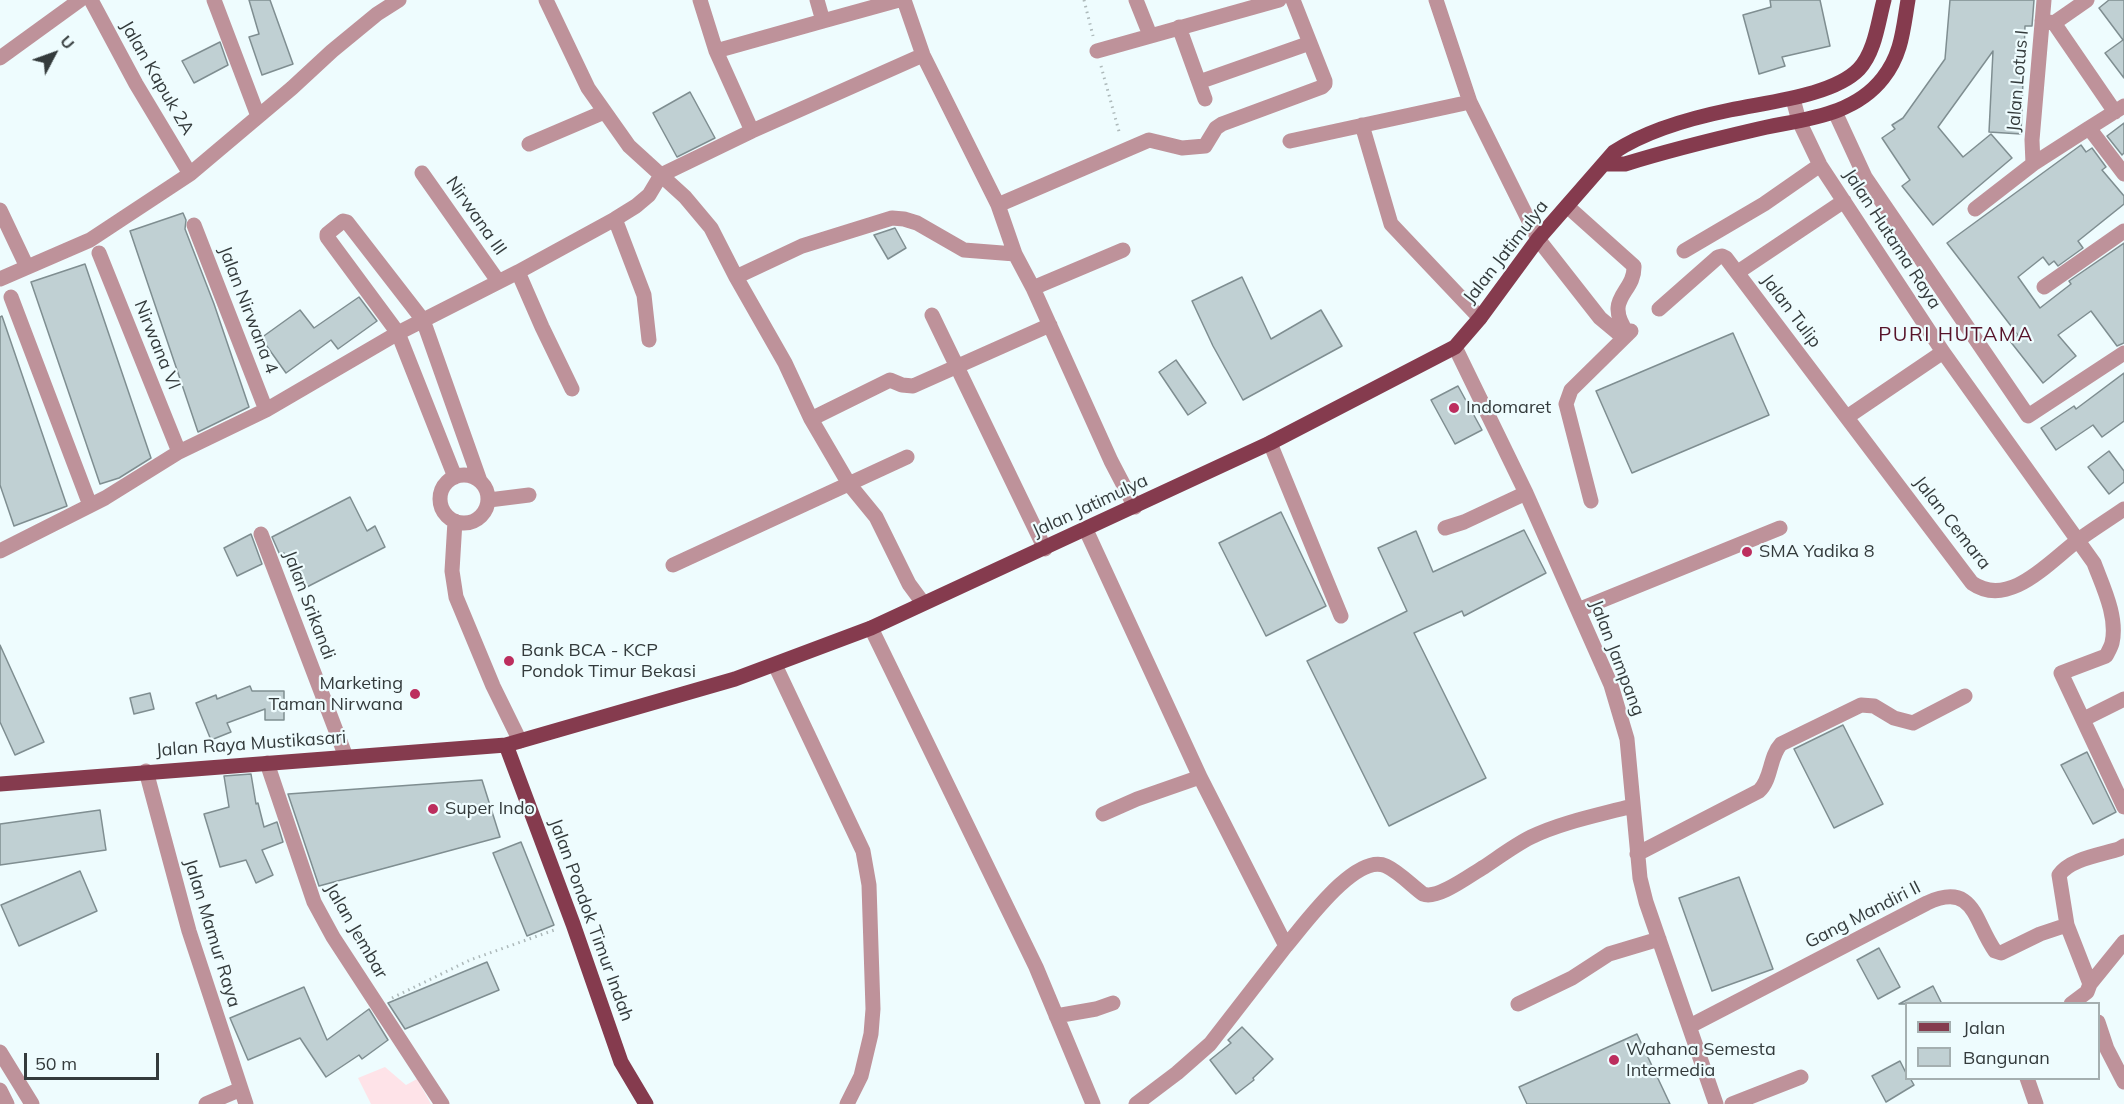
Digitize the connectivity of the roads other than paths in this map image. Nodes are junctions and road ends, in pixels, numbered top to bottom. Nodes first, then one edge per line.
1 (80, 0) edge
2 (91, 0) edge
3 (214, 0) edge
4 (399, 0) edge
5 (546, 0) edge
6 (700, 0) edge
7 (817, 0) edge
8 (901, 0) edge
9 (1136, 0) edge
10 (1279, 0) edge
11 (1293, 0) edge
12 (1436, 0) edge
13 (1884, 0) edge
14 (1908, 0) edge
15 (2044, 0) edge
16 (2087, 0) edge
17 (375, 7) edge
18 (823, 21) junction
19 (2048, 22) junction
20 (1179, 27) junction
21 (1150, 35) junction
22 (1310, 44) junction
23 (716, 51) junction
24 (1097, 51) road end
25 (923, 55) junction
26 (0, 58) edge
27 (1199, 82) junction
28 (1205, 99) dead end
29 (1793, 99) junction
30 (1470, 102) junction
31 (2120, 109) edge
32 (604, 112) junction
33 (1835, 112) junction
34 (258, 116) junction
35 (1799, 122) junction
36 (1362, 125) junction
37 (2089, 128) junction
38 (753, 131) junction
39 (1290, 141) dead end
40 (529, 144) dead end
41 (1604, 164) junction
42 (2033, 164) junction
43 (1820, 165) junction
44 (422, 173) dead end
45 (190, 174) junction
46 (2124, 174) edge
47 (661, 175) junction
48 (1844, 201) junction
49 (998, 205) junction
50 (1567, 206) junction
51 (1975, 209) dead end
52 (0, 210) edge
53 (615, 219) junction
54 (194, 225) dead end
55 (2124, 231) edge
56 (1538, 239) junction
57 (1123, 250) dead end
58 (1684, 251) dead end
59 (99, 253) dead end
60 (1015, 254) junction
61 (27, 267) junction
62 (518, 272) junction
63 (1738, 272) junction
64 (735, 277) junction
65 (0, 279) edge
66 (498, 281) junction
67 (2044, 287) dead end
68 (1033, 288) junction
69 (11, 297) dead end
70 (1659, 309) dead end
71 (932, 315) dead end
72 (1480, 318) junction
73 (423, 320) junction
74 (1050, 325) junction
75 (398, 333) junction
76 (1628, 334) junction
77 (649, 340) dead end
78 (1455, 347) junction
79 (1943, 352) junction
80 (2124, 353) edge
81 (957, 366) junction
82 (572, 389) dead end
83 (266, 410) junction
84 (1847, 417) junction
85 (811, 419) junction
86 (1270, 443) junction
87 (179, 453) junction
88 (907, 458) dead end
89 (455, 477) junction
90 (480, 481) junction
91 (849, 484) junction
92 (1526, 493) junction
93 (529, 495) dead end
94 (489, 500) junction
95 (1591, 501) dead end
96 (90, 505) junction
97 (1135, 507) junction
98 (2124, 509) edge
99 (455, 522) junction
100 (1445, 528) dead end
101 (1780, 528) dead end
102 (1086, 530) junction
103 (261, 534) dead end
104 (2078, 540) junction
105 (1045, 549) junction
106 (0, 551) edge
107 (673, 565) dead end
108 (923, 603) junction
109 (1578, 609) junction
110 (1341, 616) dead end
111 (871, 628) junction
112 (775, 665) junction
113 (1965, 696) dead end
114 (2124, 699) edge
115 (2084, 719) junction
116 (513, 743) junction
117 (346, 757) junction
118 (267, 763) junction
119 (146, 771) junction
120 (1200, 777) junction
121 (0, 784) edge
122 (1632, 806) junction
123 (2124, 807) edge
124 (1102, 814) dead end
125 (2124, 846) edge
126 (1637, 854) junction
127 (2067, 925) junction
128 (1659, 939) junction
129 (2124, 942) edge
130 (1286, 946) junction
131 (2090, 993) edge
132 (2074, 1002) edge
133 (1113, 1003) dead end
134 (1518, 1004) dead end
135 (1056, 1016) junction
136 (1690, 1026) junction
137 (2100, 1028) edge
138 (0, 1052) edge
139 (1801, 1077) dead end
140 (2123, 1078) edge
141 (2028, 1080) edge
142 (241, 1089) junction
143 (0, 1090) edge
144 (7, 1104) edge
145 (32, 1104) edge
146 (206, 1104) edge
147 (246, 1104) edge
148 (442, 1104) edge
149 (646, 1104) edge
150 (847, 1104) edge
151 (1093, 1104) edge
152 (1136, 1104) edge
153 (1716, 1104) edge
154 (1732, 1104) edge
155 (2036, 1104) edge

1 - 26 street
2 - 45 street, Jalan Kapuk 2A
3 - 34 street
4 - 17 street
5 - 32 street
6 - 23 street
7 - 18 street
8 - 18 street
8 - 25 street
9 - 21 street
10 - 20 street
11 - 22 street
12 - 30 street
13 - 29 main road, Jalan Jatimulya
14 - 33 main road
15 - 19 street, Jalan Lotus I
16 - 19 street
17 - 34 street
18 - 23 street
19 - 31 street
19 - 42 street, Jalan Lotus I
20 - 21 street
20 - 27 street
21 - 24 street
22 - 27 street
22 - 49 street
23 - 38 street
25 - 38 street
25 - 49 street
27 - 28 street
29 - 35 street, Jalan Hutama Raya
29 - 41 main road, Jalan Jatimulya
30 - 36 street
30 - 56 street
31 - 37 street
32 - 40 street
32 - 47 street
33 - 35 main road
33 - 80 street
34 - 45 street
35 - 41 main road
35 - 43 street, Jalan Hutama Raya
36 - 39 street
36 - 72 street
37 - 42 street
37 - 46 street
38 - 47 street
41 - 50 main road, Jalan Jatimulya
42 - 51 street
43 - 48 street, Jalan Hutama Raya
43 - 58 street
44 - 66 street, Nirwana III
45 - 61 street
47 - 53 street
47 - 64 street
48 - 63 street, Jalan Tulip
48 - 79 street, Jalan Hutama Raya
49 - 60 street
50 - 56 main road, Jalan Jatimulya
50 - 76 street
52 - 61 street
53 - 62 street
53 - 77 street
54 - 83 street, Jalan Nirwana 4
55 - 67 street
56 - 72 main road, Jalan Jatimulya
56 - 76 street
57 - 68 street
59 - 87 street, Nirwana VI
60 - 64 street
60 - 68 street
61 - 65 street
62 - 66 street
62 - 82 street
63 - 70 street
63 - 84 street, Jalan Tulip
64 - 85 street
66 - 73 street
68 - 74 street
69 - 96 street
71 - 81 street
72 - 78 main road, Jalan Jatimulya
73 - 75 street
73 - 75 street
73 - 90 street
74 - 81 street
74 - 97 street
75 - 83 street
75 - 89 street
76 - 95 street
78 - 86 main road, Jalan Jatimulya
78 - 92 street, Jalan Jampang
79 - 84 street
79 - 104 street, Jalan Hutama Raya
81 - 85 street
81 - 105 street
83 - 87 street
84 - 104 street, Jalan Cemara
85 - 91 street
86 - 97 main road, Jalan Jatimulya
86 - 110 street
87 - 96 street
88 - 91 street
89 - 90 street
89 - 99 street
90 - 94 street
91 - 107 street
91 - 108 street
92 - 100 street
92 - 109 street, Jalan Jampang
93 - 94 street
94 - 99 street
96 - 106 street
97 - 102 main road, Jalan Jatimulya
98 - 104 street
99 - 116 street
101 - 109 street
102 - 105 main road, Jalan Jatimulya
102 - 120 street
103 - 117 street, Jalan Srikandi
104 - 115 street, Jalan Hutama Raya
105 - 108 main road, Jalan Jatimulya
108 - 111 main road, Jalan Jatimulya
109 - 122 street, Jalan Jampang
111 - 112 main road, Jalan Jatimulya
111 - 135 street
112 - 116 main road, Jalan Jatimulya
112 - 150 street
113 - 126 street
114 - 115 street
115 - 123 street
116 - 117 main road, Jalan Raya Mustikasari
116 - 149 main road, Jalan Pondok Timur Indah
117 - 118 main road, Jalan Raya Mustikasari
118 - 119 main road, Jalan Raya Mustikasari
118 - 148 street, Jalan Jembar
119 - 121 main road, Jalan Raya Mustikasari
119 - 142 street, Jalan Mamur Raya
120 - 124 street
120 - 130 street
122 - 126 street, Jalan Jampang
122 - 130 street
125 - 127 street
126 - 128 street, Jalan Jampang
127 - 131 street
127 - 136 street, Gang Mandiri II
128 - 134 street
128 - 136 street, Jalan Jampang
129 - 131 street
130 - 152 street
131 - 132 street
133 - 135 street
135 - 151 street
136 - 153 street, Jalan Jampang
137 - 140 street
138 - 145 street
139 - 154 street
141 - 155 street
142 - 146 street
142 - 147 street, Jalan Mamur Raya
143 - 144 street

